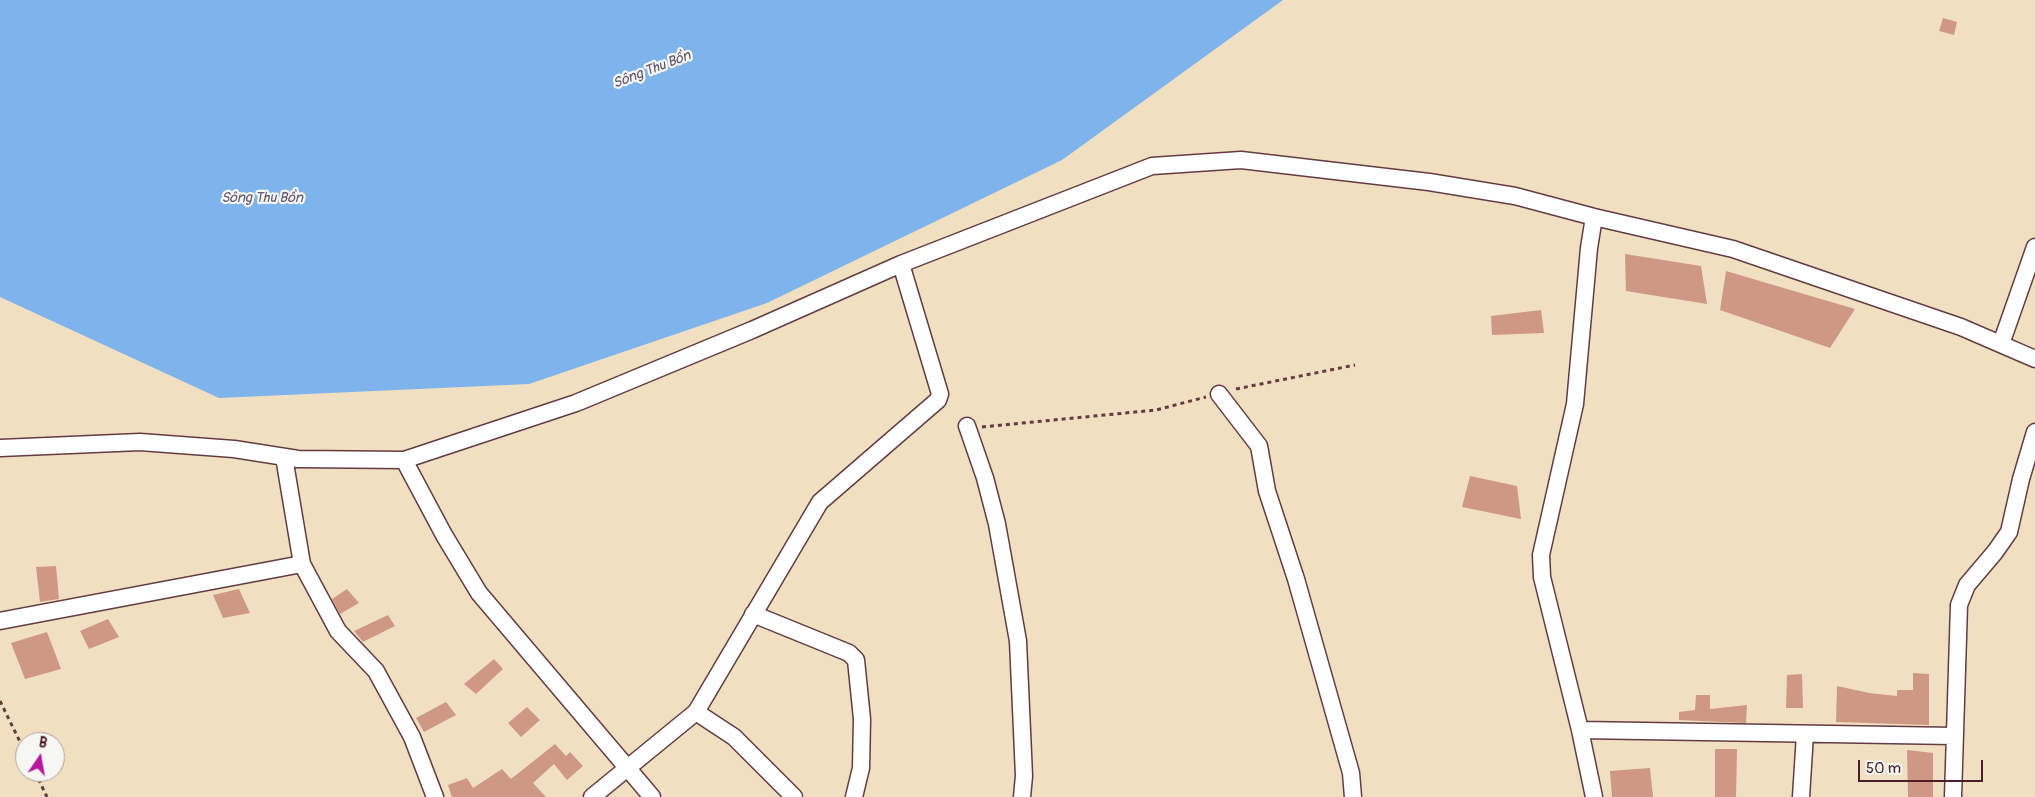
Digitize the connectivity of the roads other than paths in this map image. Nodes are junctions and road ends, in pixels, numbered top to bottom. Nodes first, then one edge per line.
1 (1594, 217) junction
2 (2035, 247) edge
3 (901, 264) junction
4 (2001, 344) junction
5 (2035, 358) edge
6 (1219, 394) road end
7 (967, 426) road end
8 (2035, 432) edge
9 (0, 448) edge
10 (284, 457) junction
11 (404, 460) junction
12 (302, 564) junction
13 (753, 614) junction
14 (0, 621) edge
15 (696, 712) junction
16 (1580, 730) junction
17 (1805, 734) junction
18 (1954, 736) junction
19 (627, 767) junction
20 (435, 797) edge
21 (592, 797) edge
22 (652, 797) edge
23 (794, 797) edge
24 (854, 797) edge
25 (1022, 797) edge
26 (1354, 797) edge
27 (1594, 797) edge
28 (1801, 797) edge
29 (1953, 797) edge

1 - 3 street
1 - 4 street
1 - 16 street
2 - 4 street
3 - 11 street
3 - 13 street
4 - 5 street
6 - 26 street
7 - 25 street
8 - 18 street
9 - 10 street
10 - 11 street
10 - 12 street
11 - 19 street
12 - 14 street
12 - 20 street
13 - 15 street
13 - 24 street
15 - 19 street
15 - 23 street
16 - 17 street
16 - 27 street
17 - 18 street
17 - 28 street
18 - 29 street
19 - 21 street
19 - 22 street

